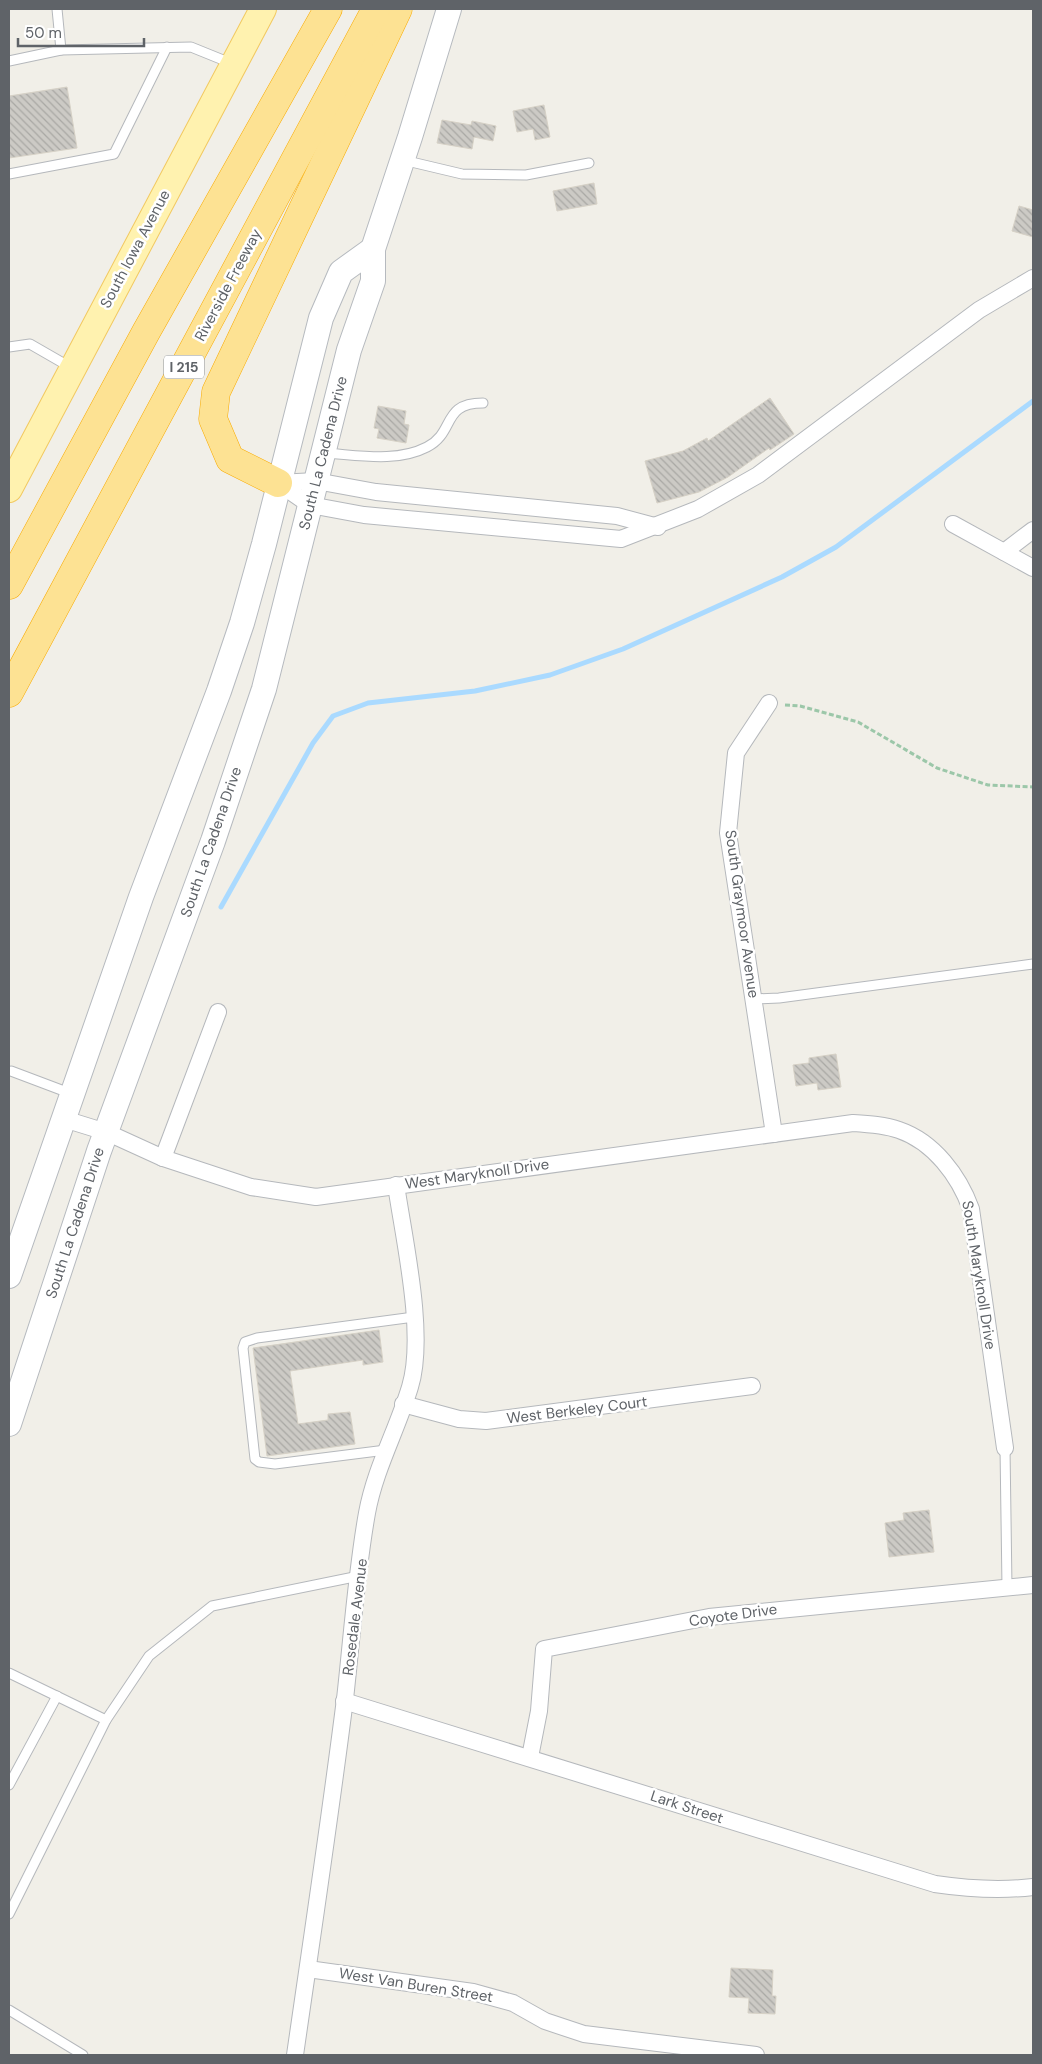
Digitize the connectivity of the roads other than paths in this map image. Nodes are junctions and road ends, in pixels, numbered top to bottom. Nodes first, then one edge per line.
1 (57, 9) edge
2 (262, 9) edge
3 (328, 9) edge
4 (376, 9) edge
5 (398, 9) edge
6 (449, 9) edge
7 (167, 47) junction
8 (61, 50) junction
9 (9, 61) edge
10 (233, 64) junction
11 (403, 160) junction
12 (589, 163) dead end
13 (9, 174) edge
14 (373, 249) junction
15 (1033, 278) edge
16 (9, 347) edge
17 (72, 369) junction
18 (483, 403) dead end
19 (324, 453) junction
20 (316, 481) junction
21 (278, 483) junction
22 (9, 489) edge
23 (310, 505) junction
24 (952, 524) dead end
25 (658, 527) junction
26 (1033, 530) edge
27 (1004, 552) junction
28 (1033, 568) edge
29 (9, 585) edge
30 (9, 693) edge
31 (769, 703) road end
32 (1033, 964) edge
33 (754, 999) junction
34 (218, 1012) dead end
35 (11, 1071) dead end
36 (73, 1094) junction
37 (64, 1119) junction
38 (900, 1131) joint
39 (106, 1132) junction
40 (774, 1134) junction
41 (163, 1158) junction
42 (396, 1185) junction
43 (9, 1276) edge
44 (414, 1317) junction
45 (752, 1386) dead end
46 (403, 1404) junction
47 (9, 1424) edge
48 (1005, 1448) joint
49 (386, 1450) junction
50 (360, 1576) junction
51 (1033, 1585) edge
52 (1008, 1587) junction
53 (9, 1673) edge
54 (57, 1696) junction
55 (344, 1701) junction
56 (106, 1720) junction
57 (530, 1757) junction
58 (9, 1785) edge
59 (1033, 1887) edge
60 (9, 1914) edge
61 (308, 1969) junction
62 (9, 2010) edge
63 (83, 2055) edge
64 (295, 2055) edge
65 (756, 2055) edge

1 - 8 lane
2 - 10 main road, South Iowa Avenue
3 - 29 highway
4 - 30 highway, Riverside Freeway / I 215
5 - 21 highway
6 - 11 main road, South La Cadena Drive
7 - 8 lane
7 - 10 lane
7 - 13 lane
8 - 9 lane
10 - 17 main road, South Iowa Avenue
11 - 12 lane
11 - 14 main road, South La Cadena Drive
14 - 19 main road, South La Cadena Drive
14 - 21 main road
15 - 25 street
16 - 17 lane
17 - 22 main road, South Iowa Avenue
18 - 19 lane
19 - 20 main road, South La Cadena Drive
20 - 21 street
20 - 23 main road, South La Cadena Drive
20 - 25 street
21 - 23 street
21 - 36 main road
23 - 25 street
23 - 39 main road, South La Cadena Drive
24 - 27 street
26 - 27 street
27 - 28 street
31 - 33 street, South Graymoor Avenue
32 - 33 lane
33 - 40 street, South Graymoor Avenue
34 - 41 street
35 - 36 lane
36 - 37 main road
37 - 39 street, West Maryknoll Drive
37 - 43 main road
38 - 40 street, West Maryknoll Drive
38 - 48 street, South Maryknoll Drive
39 - 41 street, West Maryknoll Drive
39 - 47 main road, South La Cadena Drive
40 - 42 street, West Maryknoll Drive
41 - 42 street, West Maryknoll Drive
42 - 44 street, Rosedale Avenue
44 - 46 street, Rosedale Avenue
44 - 49 lane
45 - 46 street, West Berkeley Court
46 - 49 street, Rosedale Avenue
48 - 52 lane
49 - 50 street, Rosedale Avenue
50 - 55 street, Rosedale Avenue
50 - 56 lane
51 - 52 street, Coyote Drive
52 - 57 street, Coyote Drive
53 - 54 lane
54 - 56 lane
54 - 58 lane
55 - 57 street, Lark Street
55 - 61 street, Rosedale Avenue
56 - 60 lane
57 - 59 street, Lark Street
61 - 64 street, Rosedale Avenue
61 - 65 street, West Van Buren Street
62 - 63 lane

